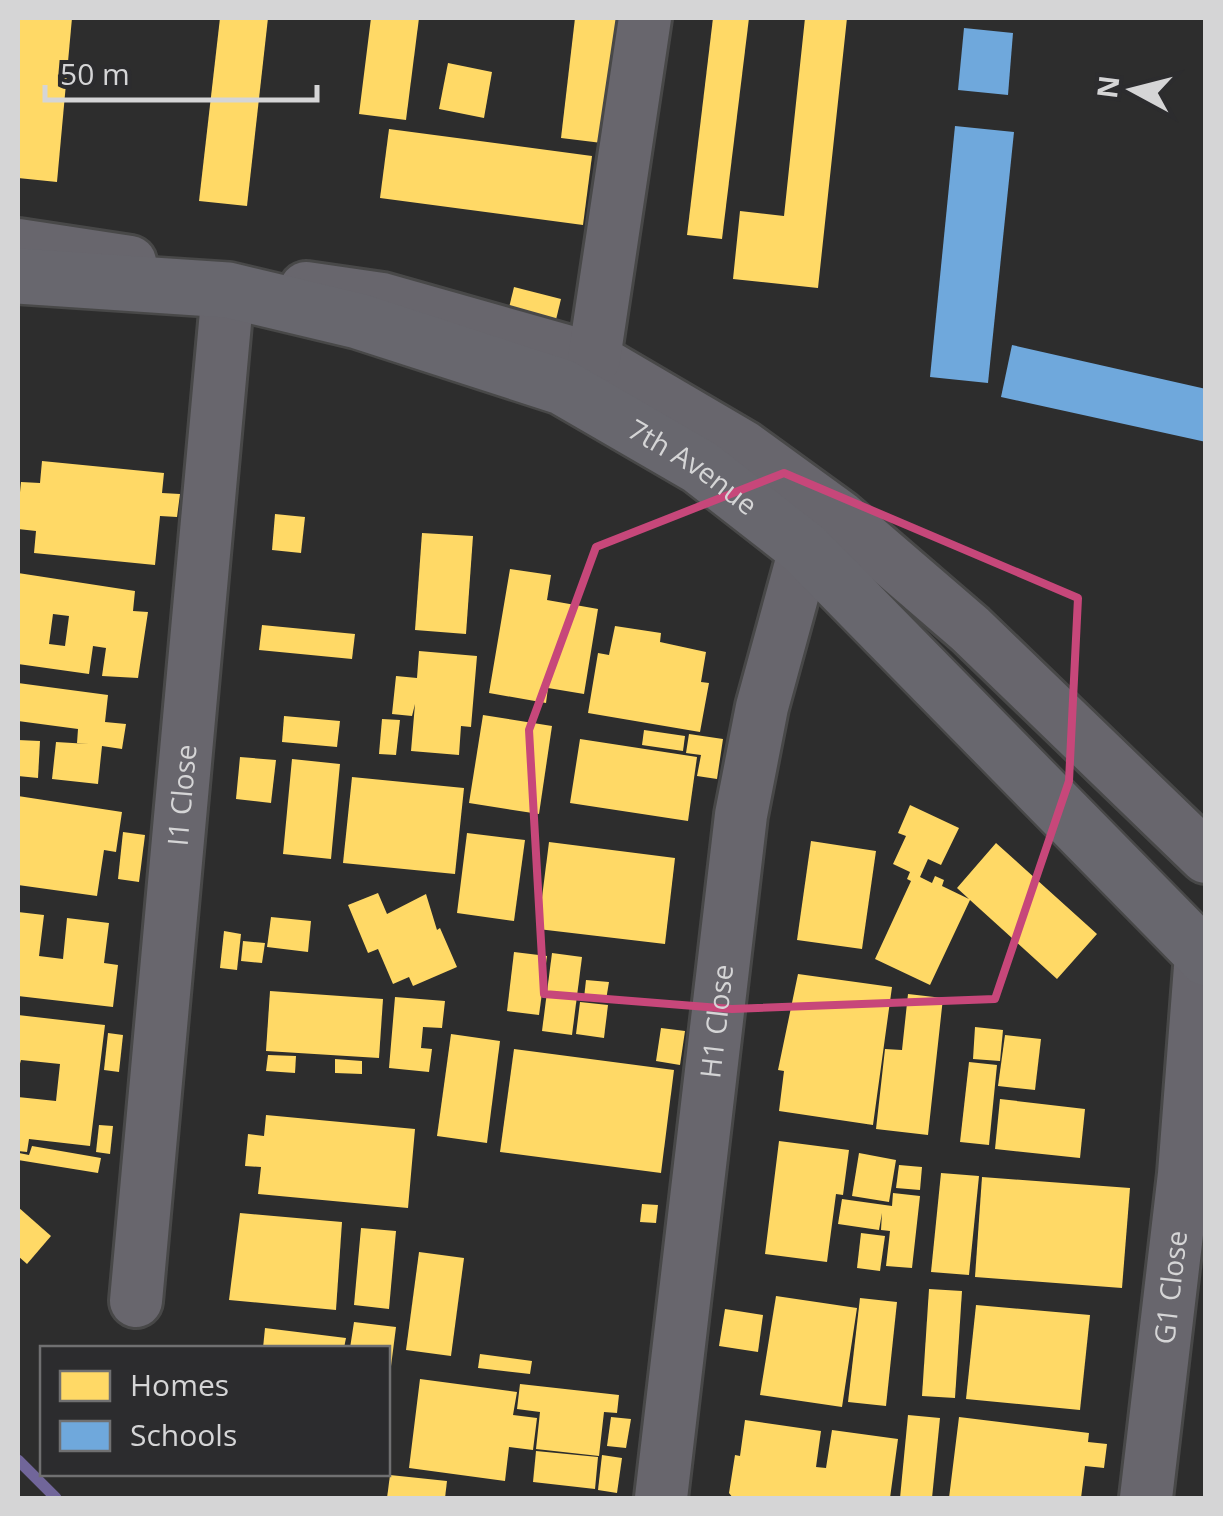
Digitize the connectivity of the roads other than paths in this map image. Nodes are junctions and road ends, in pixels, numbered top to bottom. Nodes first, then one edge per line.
1 (645, 18) edge
2 (18, 245) edge
3 (18, 276) edge
4 (228, 290) junction
5 (594, 359) junction
6 (805, 549) junction
7 (1206, 857) edge
8 (1203, 956) edge
9 (136, 1301) dead end
10 (661, 1498) edge
11 (1146, 1498) edge

1 - 5 street
2 - 5 street
3 - 4 main road, 7th Avenue
4 - 6 main road, 7th Avenue
4 - 9 street, I1 Close
5 - 7 street
6 - 8 main road, 7th Avenue
6 - 10 street, H1 Close
8 - 11 street, G1 Close

